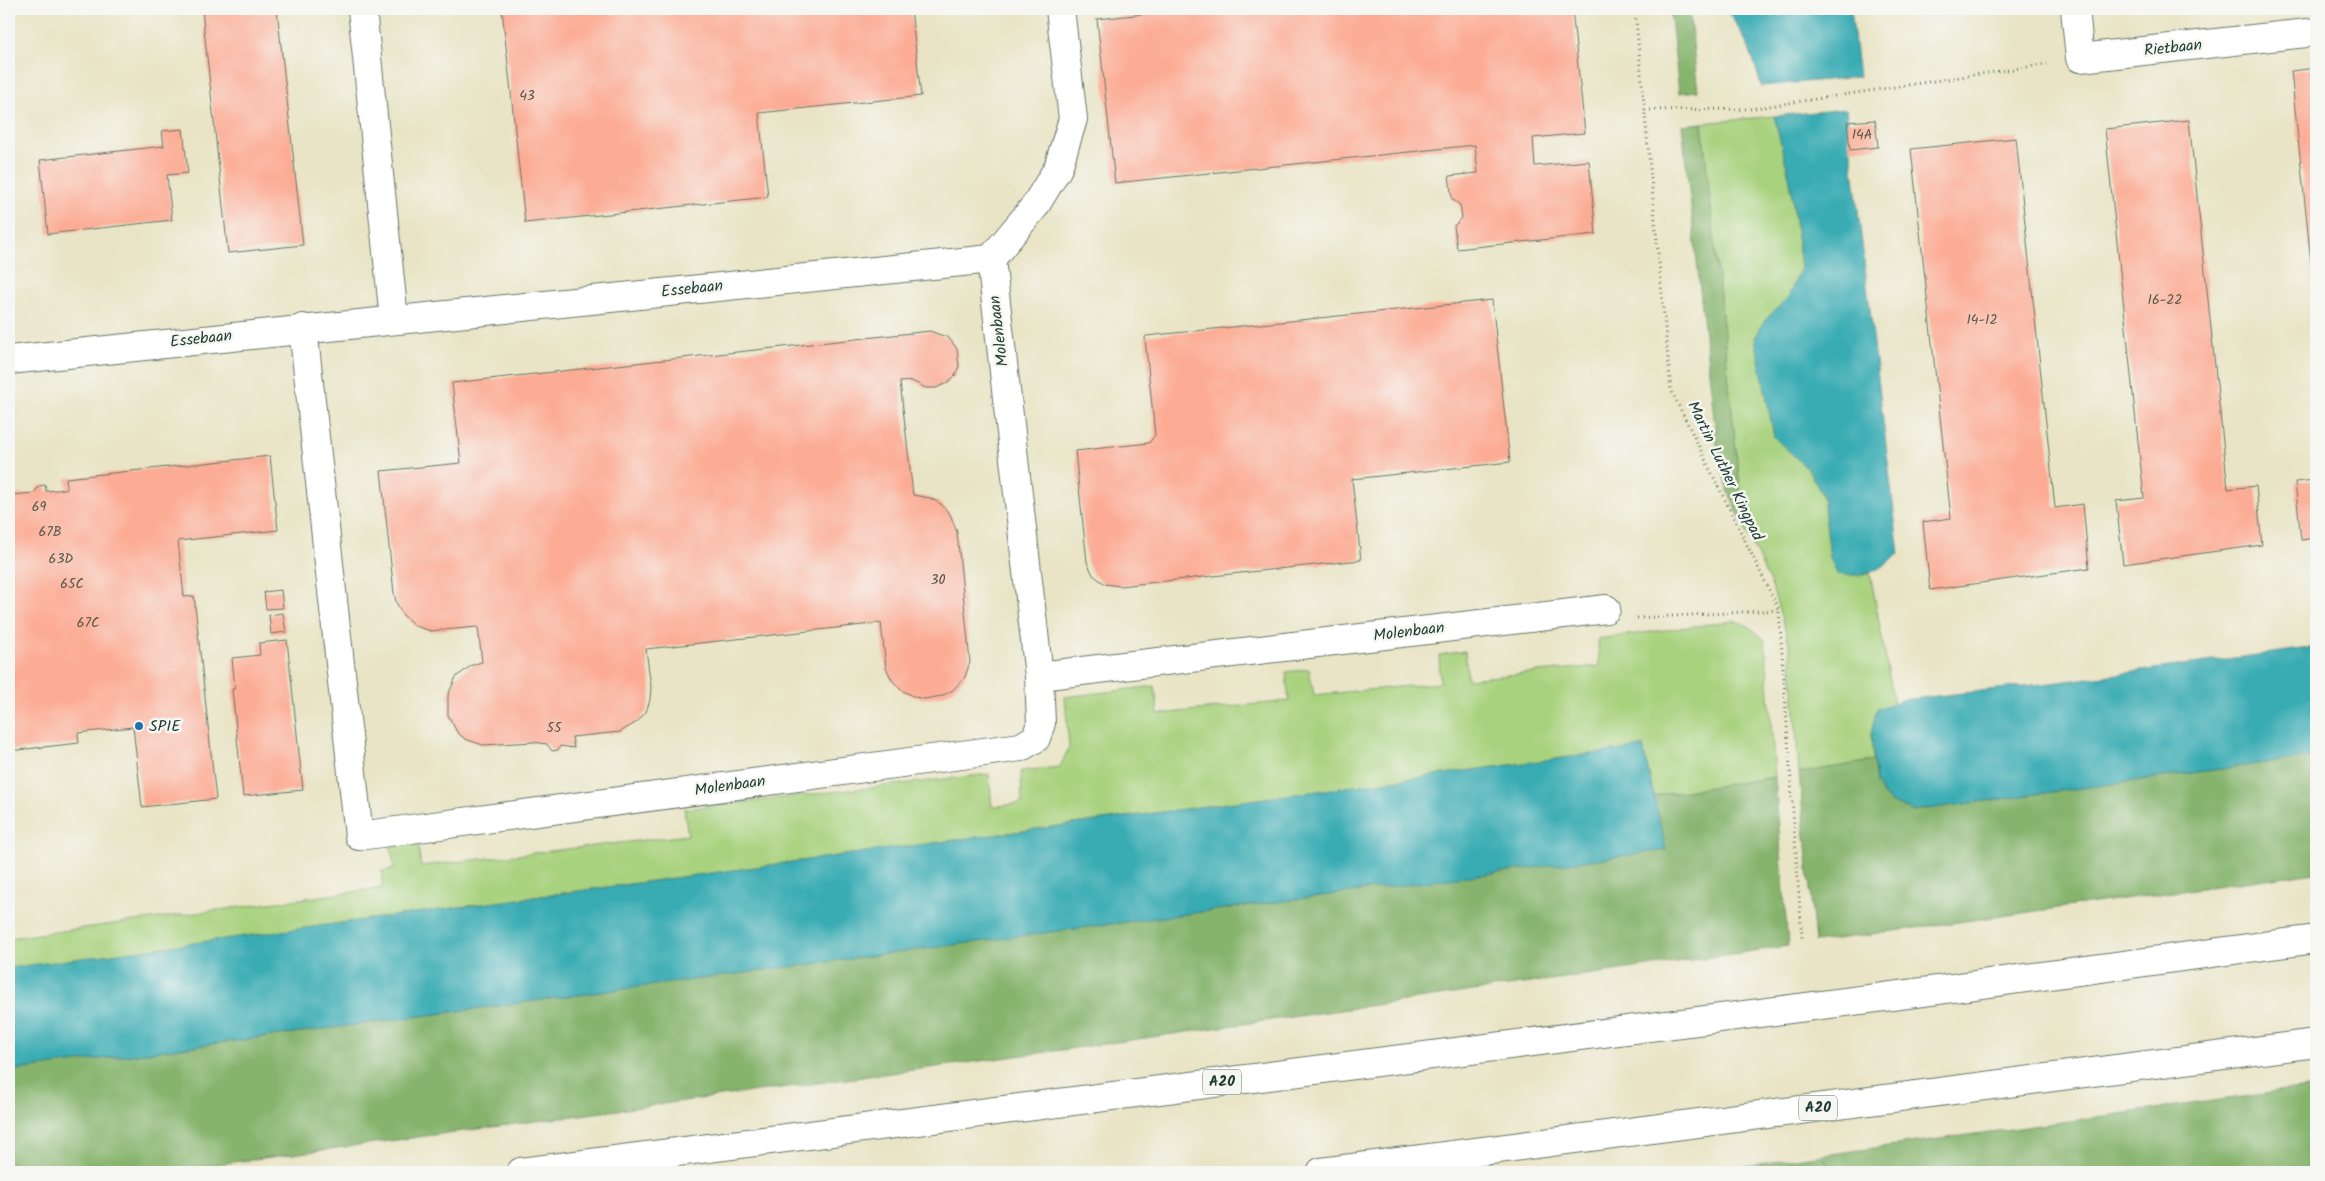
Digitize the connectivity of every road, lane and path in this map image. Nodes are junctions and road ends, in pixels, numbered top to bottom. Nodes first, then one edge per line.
1 (362, 9) edge
2 (1060, 9) edge
3 (1634, 9) edge
4 (2074, 9) edge
5 (2316, 32) edge
6 (2080, 58) junction
7 (1645, 110) junction
8 (990, 259) junction
9 (394, 319) junction
10 (303, 328) junction
11 (9, 360) edge
12 (1606, 609) joint
13 (1779, 610) junction
14 (1039, 676) junction
15 (1802, 939) dead end
16 (2316, 939) edge
17 (2316, 1043) edge
18 (1825, 1160) dead end
19 (521, 1172) edge
20 (1321, 1172) edge
21 (1826, 1172) edge

1 - 9 main road
2 - 8 main road
3 - 7 path, Martin Luther Kingpad
4 - 6 main road
5 - 6 main road, Rietbaan
6 - 7 path
7 - 13 path, Martin Luther Kingpad
8 - 9 main road, Essebaan
8 - 14 main road, Molenbaan
9 - 10 main road, Essebaan
10 - 11 main road, Essebaan
10 - 14 main road, Molenbaan
12 - 13 path
12 - 14 main road, Molenbaan
13 - 15 path, Martin Luther Kingpad
16 - 19 main road, A20
17 - 20 main road, A20
18 - 21 path

